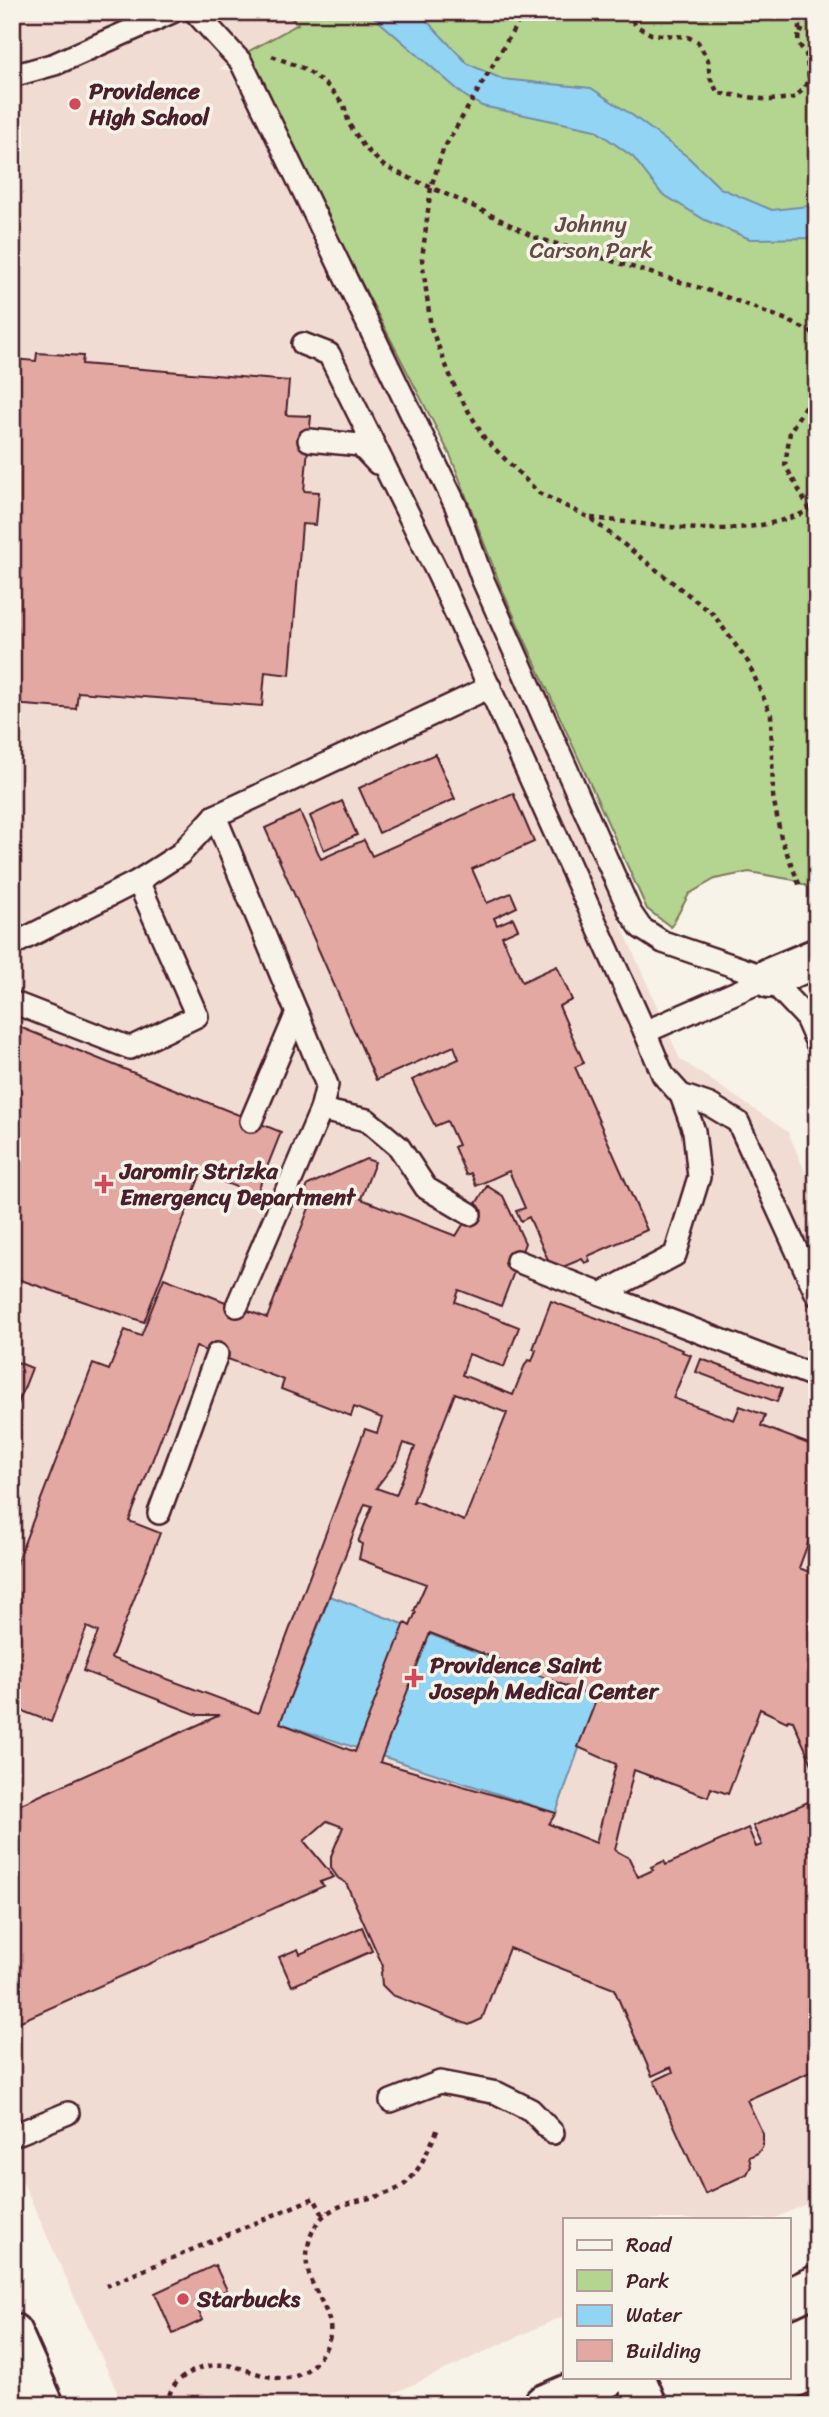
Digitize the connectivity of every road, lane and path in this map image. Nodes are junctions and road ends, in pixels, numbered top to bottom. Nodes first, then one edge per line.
1 (172, 12) edge
2 (195, 12) edge
3 (524, 12) edge
4 (627, 12) edge
5 (800, 12) edge
6 (799, 30) junction
7 (817, 37) edge
8 (268, 54) dead end
9 (12, 76) edge
10 (431, 187) junction
11 (817, 335) edge
12 (303, 344) dead end
13 (817, 385) edge
14 (309, 440) dead end
15 (388, 474) junction
16 (817, 507) edge
17 (810, 510) junction
18 (590, 518) junction
19 (489, 687) junction
20 (215, 816) junction
21 (138, 881) junction
22 (801, 889) dead end
23 (12, 944) edge
24 (817, 958) edge
25 (769, 978) junction
26 (12, 1002) edge
27 (298, 1013) junction
28 (645, 1032) junction
29 (817, 1043) edge
30 (681, 1095) junction
31 (321, 1110) junction
32 (251, 1121) dead end
33 (470, 1214) dead end
34 (517, 1261) dead end
35 (601, 1294) junction
36 (817, 1295) edge
37 (237, 1306) dead end
38 (217, 1354) dead end
39 (817, 1377) edge
40 (159, 1513) dead end
41 (391, 2101) dead end
42 (68, 2113) dead end
43 (439, 2127) dead end
44 (553, 2133) dead end
45 (12, 2136) edge
46 (323, 2215) junction
47 (817, 2285) edge
48 (106, 2286) dead end
49 (790, 2298) edge
50 (12, 2333) edge
51 (606, 2378) edge
52 (635, 2378) edge
53 (44, 2405) edge
54 (167, 2405) edge
55 (543, 2405) edge
56 (648, 2405) edge

1 - 9 lane
2 - 25 lane
3 - 10 path
4 - 6 path
5 - 6 path
6 - 7 path
8 - 10 path
10 - 11 path
10 - 18 path
12 - 15 lane
13 - 17 path
14 - 15 lane
15 - 19 lane
16 - 17 path
17 - 18 path
18 - 22 path
19 - 20 lane
19 - 28 lane
20 - 21 lane
20 - 27 lane
21 - 23 lane
21 - 26 lane
24 - 25 main road
25 - 28 lane
25 - 29 lane
27 - 31 lane
27 - 32 lane
28 - 30 lane
30 - 35 lane
30 - 36 lane
31 - 33 lane
31 - 37 lane
34 - 35 lane
35 - 39 lane
38 - 40 lane
41 - 44 lane
42 - 45 lane
43 - 46 path
46 - 48 path
46 - 54 path
47 - 49 main road
50 - 53 main road
51 - 55 main road
52 - 56 main road

